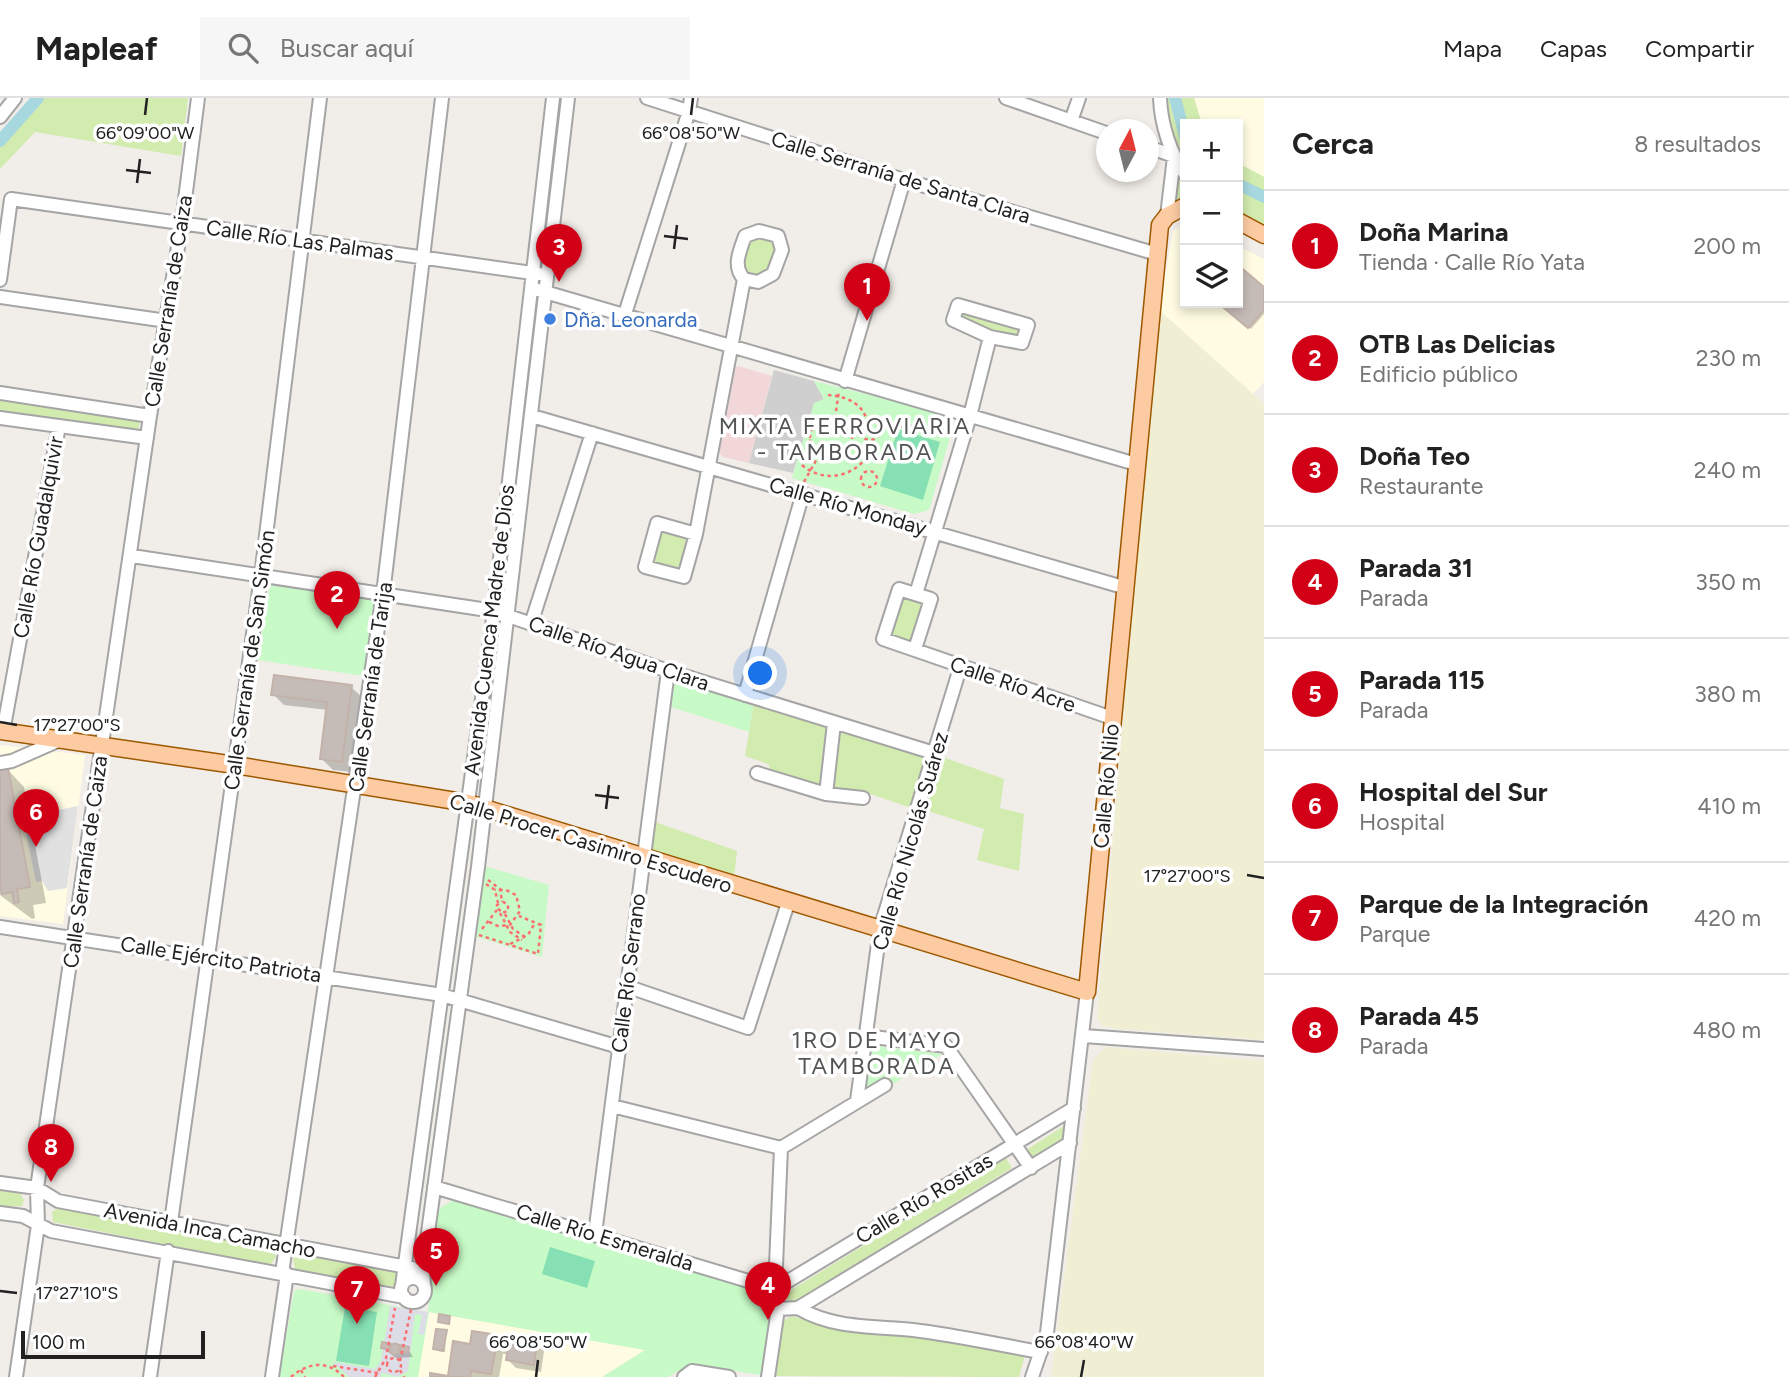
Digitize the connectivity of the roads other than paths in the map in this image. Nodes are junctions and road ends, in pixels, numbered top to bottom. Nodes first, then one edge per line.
1 (15, 98) edge
2 (198, 98) edge
3 (320, 98) edge
4 (442, 98) edge
5 (553, 98) edge
6 (568, 98) edge
7 (647, 98) edge
8 (1006, 98) edge
9 (1079, 98) edge
10 (1160, 98) edge
11 (690, 105) edge
12 (1, 113) edge
13 (1071, 121) junction
14 (1096, 129) edge
15 (1159, 151) edge
16 (1174, 156) junction
17 (1180, 166) edge
18 (904, 180) junction
19 (1180, 209) edge
20 (1167, 216) junction
21 (182, 223) junction
22 (1243, 224) edge
23 (1264, 235) edge
24 (303, 241) junction
25 (1157, 254) junction
26 (422, 258) junction
27 (531, 273) junction
28 (547, 276) junction
29 (744, 279) dead end
30 (0, 280) edge
31 (530, 289) junction
32 (545, 290) junction
33 (0, 297) edge
34 (625, 314) junction
35 (167, 321) junction
36 (990, 337) junction
37 (730, 348) junction
38 (845, 380) junction
39 (0, 393) edge
40 (150, 415) junction
41 (532, 416) junction
42 (0, 418) edge
43 (968, 422) junction
44 (59, 426) junction
45 (592, 433) junction
46 (147, 439) junction
47 (1136, 464) junction
48 (708, 465) junction
49 (803, 493) junction
50 (936, 531) junction
51 (696, 534) junction
52 (132, 556) junction
53 (261, 576) junction
54 (1124, 587) junction
55 (383, 594) junction
56 (916, 594) junction
57 (500, 612) junction
58 (531, 624) junction
59 (915, 649) junction
60 (961, 665) junction
61 (668, 671) junction
62 (745, 695) junction
63 (1112, 718) junction
64 (834, 723) junction
65 (1, 731) edge
66 (60, 740) junction
67 (101, 746) junction
68 (934, 753) junction
69 (0, 762) edge
70 (235, 765) junction
71 (757, 773) dead end
72 (356, 783) junction
73 (826, 794) junction
74 (863, 798) dead end
75 (468, 803) junction
76 (485, 810) junction
77 (641, 857) junction
78 (788, 903) junction
79 (0, 927) edge
80 (880, 929) junction
81 (75, 937) junction
82 (208, 957) junction
83 (328, 975) junction
84 (626, 986) junction
85 (1087, 992) junction
86 (442, 995) junction
87 (459, 999) junction
88 (1084, 1036) junction
89 (865, 1037) junction
90 (619, 1046) junction
91 (1264, 1049) edge
92 (885, 1085) dead end
93 (857, 1101) junction
94 (612, 1106) junction
95 (1074, 1108) junction
96 (1070, 1143) junction
97 (1014, 1144) junction
98 (781, 1148) junction
99 (1031, 1168) junction
100 (0, 1183) edge
101 (434, 1186) junction
102 (37, 1188) junction
103 (0, 1213) edge
104 (171, 1222) junction
105 (38, 1225) junction
106 (595, 1234) junction
107 (287, 1245) junction
108 (168, 1251) junction
109 (406, 1266) junction
110 (423, 1269) junction
111 (284, 1273) junction
112 (424, 1285) junction
113 (775, 1289) junction
114 (404, 1295) junction
115 (797, 1308) junction
116 (778, 1309) junction
117 (1041, 1352) junction
118 (16, 1377) edge
119 (150, 1377) edge
120 (271, 1377) edge
121 (684, 1377) edge
122 (729, 1377) edge
123 (768, 1377) edge
124 (1031, 1377) edge

1 - 12 street
2 - 21 street, Calle Serranía de Caiza
3 - 24 street, Calle Serranía de San Simón
4 - 26 street, Calle Serranía de Tarija
5 - 27 street, Avenida Cuenca Madre de Dios
6 - 28 street, Avenida Cuenca Madre de Dios
7 - 11 street, Calle Serranía de Santa Clara
8 - 13 street
9 - 13 street
10 - 16 street
11 - 18 street, Calle Serranía de Santa Clara
11 - 34 street
13 - 14 street
15 - 16 street
16 - 17 street
16 - 20 street
18 - 25 street, Calle Serranía de Santa Clara
18 - 38 street
19 - 20 main road
20 - 25 main road, Calle Río Nilo
21 - 24 street, Calle Río Las Palmas
21 - 30 street, Calle Río Las Palmas
21 - 35 street, Calle Serranía de Caiza
22 - 23 main road
24 - 26 street, Calle Río Las Palmas
24 - 53 street, Calle Serranía de San Simón
25 - 47 main road, Calle Río Nilo
26 - 27 street, Calle Río Las Palmas
26 - 55 street, Calle Serranía de Tarija
27 - 28 street, Calle Río Las Palmas
27 - 31 street, Avenida Cuenca Madre de Dios
28 - 32 street, Avenida Cuenca Madre de Dios
29 - 37 street
31 - 32 street
31 - 57 street, Avenida Cuenca Madre de Dios
32 - 34 street
32 - 41 street, Avenida Cuenca Madre de Dios
33 - 35 street
34 - 37 street
35 - 40 street, Calle Serranía de Caiza
36 - 36 street
36 - 43 street
37 - 38 street
37 - 48 street
38 - 43 street
39 - 40 street
40 - 46 street, Calle Serranía de Caiza
41 - 45 street, Calle Río Monday
41 - 57 street, Avenida Cuenca Madre de Dios
42 - 44 street
43 - 47 street
43 - 50 street
44 - 46 street
44 - 65 street, Calle Río Guadalquivir
45 - 48 street, Calle Río Monday
45 - 58 street
46 - 52 street, Calle Serranía de Caiza
47 - 54 main road, Calle Río Nilo
48 - 49 street, Calle Río Monday
48 - 51 street
49 - 50 street, Calle Río Monday
49 - 62 street
50 - 54 street, Calle Río Monday
50 - 56 street
51 - 51 street
52 - 53 street, Calle Río Agua Clara
52 - 67 street, Calle Serranía de Caiza
53 - 55 street, Calle Río Agua Clara
53 - 70 street, Calle Serranía de San Simón
54 - 63 main road, Calle Río Nilo
55 - 57 street, Calle Río Agua Clara
55 - 72 street, Calle Serranía de Tarija
56 - 59 street
56 - 59 street
57 - 58 street, Calle Río Agua Clara
57 - 75 street, Avenida Cuenca Madre de Dios
57 - 76 street, Avenida Cuenca Madre de Dios
58 - 61 street, Calle Río Agua Clara
59 - 60 street, Calle Río Acre
60 - 63 street, Calle Río Acre
60 - 68 street, Calle Río Nicolás Suárez
61 - 62 street, Calle Río Agua Clara
61 - 77 street, Calle Río Serrano
62 - 64 street, Calle Río Agua Clara
63 - 85 main road, Calle Río Nilo
64 - 68 street, Calle Río Agua Clara
64 - 73 street
65 - 66 main road, Calle Procer Casimiro Escudero
66 - 67 main road, Calle Procer Casimiro Escudero
66 - 69 street
67 - 70 main road, Calle Procer Casimiro Escudero
67 - 81 street, Calle Serranía de Caiza
68 - 80 street, Calle Río Nicolás Suárez
70 - 72 main road, Calle Procer Casimiro Escudero
70 - 82 street, Calle Serranía de San Simón
71 - 73 street
72 - 75 main road, Calle Procer Casimiro Escudero
72 - 83 street, Calle Serranía de Tarija
73 - 74 street
75 - 76 main road, Calle Procer Casimiro Escudero
75 - 86 street, Avenida Cuenca Madre de Dios
76 - 77 main road, Calle Procer Casimiro Escudero
76 - 87 street, Avenida Cuenca Madre de Dios
77 - 78 main road, Calle Procer Casimiro Escudero
77 - 84 street, Calle Río Serrano
78 - 80 main road, Calle Procer Casimiro Escudero
78 - 84 street
79 - 81 street, Calle Ejército Patriota
80 - 85 main road, Calle Procer Casimiro Escudero
80 - 89 street, Calle Río Nicolás Suárez
81 - 82 street, Calle Ejército Patriota
81 - 102 street, Calle Serranía de Caiza
82 - 83 street, Calle Ejército Patriota
82 - 104 street, Calle Serranía de San Simón
83 - 86 street, Calle Ejército Patriota
83 - 107 street, Calle Serranía de Tarija
84 - 90 street, Calle Río Serrano
85 - 88 street, Calle Río Nilo
86 - 87 street, Calle Ejército Patriota
86 - 109 street, Avenida Cuenca Madre de Dios
87 - 90 street
87 - 101 street, Avenida Cuenca Madre de Dios
88 - 91 street
88 - 95 street, Calle Río Nilo
89 - 93 street, Calle Río Nicolás Suárez
89 - 97 street
90 - 94 street, Calle Río Serrano
92 - 93 street
93 - 98 street
94 - 98 street
94 - 106 street, Calle Río Serrano
95 - 96 street, Calle Río Nilo
95 - 97 street, Calle Río Rositas
96 - 99 street, Calle Río Rositas
96 - 117 street, Calle Río Nilo
97 - 99 street
97 - 113 street, Calle Río Rositas
98 - 113 street
99 - 115 street, Calle Río Rositas
100 - 102 street, Avenida Inca Camacho
101 - 106 street, Calle Río Esmeralda
101 - 110 street, Avenida Cuenca Madre de Dios
102 - 104 street, Avenida Inca Camacho
102 - 105 street, Calle Serranía de Caiza
103 - 105 street, Avenida Inca Camacho
104 - 107 street, Avenida Inca Camacho
105 - 108 street, Avenida Inca Camacho
105 - 118 street, Calle Serranía de Caiza
106 - 113 street, Calle Río Esmeralda
107 - 109 street, Avenida Inca Camacho
107 - 111 street, Calle Serranía de Tarija
108 - 111 street, Avenida Inca Camacho
108 - 119 street
109 - 110 street, Avenida Inca Camacho
109 - 114 street, Avenida Cuenca Madre de Dios
110 - 112 street, Avenida Cuenca Madre de Dios
111 - 114 street, Avenida Inca Camacho
111 - 120 street, Calle Serranía de Tarija
112 - 114 street
112 - 114 street, Avenida Inca Camacho
113 - 116 street
115 - 116 street, Calle Río Rositas
115 - 117 street
116 - 123 street
117 - 124 street, Calle Río Nilo
121 - 122 street

